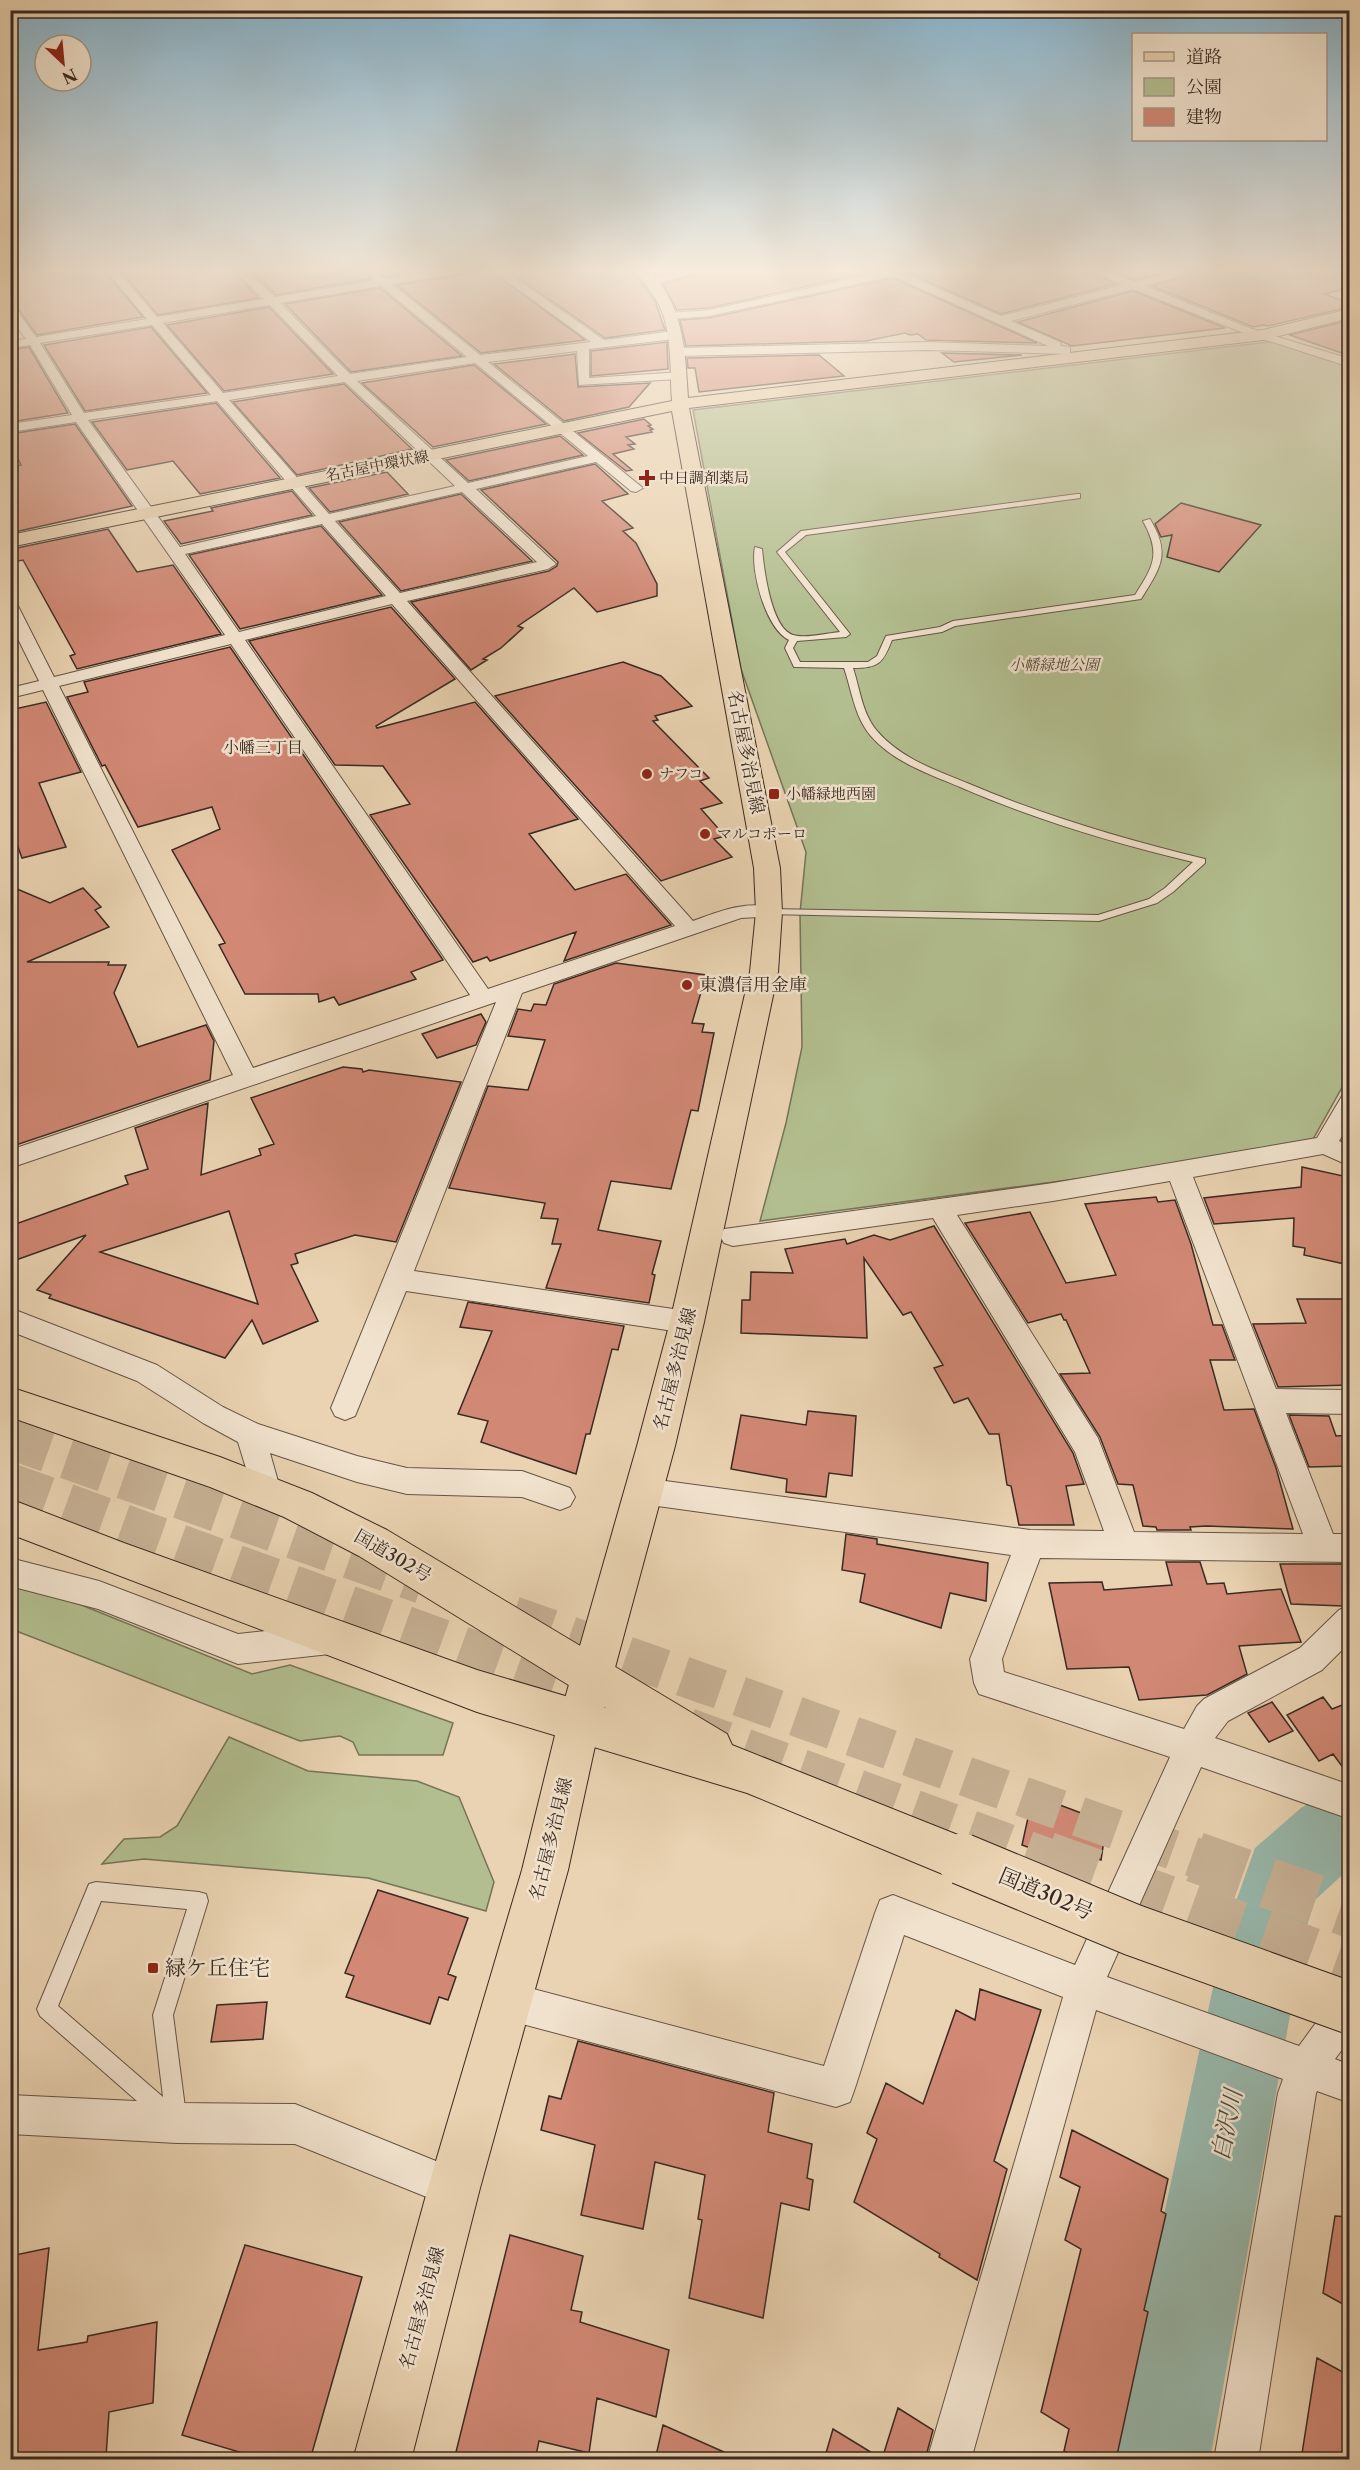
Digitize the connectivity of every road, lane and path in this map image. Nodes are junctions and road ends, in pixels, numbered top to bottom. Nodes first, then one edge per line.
1 (59, 384) edge
2 (209, 384) edge
3 (311, 384) edge
4 (354, 384) edge
5 (509, 384) edge
6 (679, 384) edge
7 (848, 384) edge
8 (220, 397) junction
9 (680, 404) junction
10 (80, 418) junction
11 (10, 428) edge
12 (562, 428) junction
13 (431, 455) junction
14 (598, 458) junction
15 (294, 483) junction
16 (466, 487) junction
17 (636, 488) dead end
18 (1077, 496) dead end
19 (147, 513) junction
20 (326, 518) junction
21 (1147, 521) dead end
22 (10, 541) edge
23 (758, 549) dead end
24 (176, 552) junction
25 (397, 598) junction
26 (10, 606) edge
27 (234, 638) junction
28 (794, 639) junction
29 (803, 665) junction
30 (848, 666) junction
31 (811, 675) dead end
32 (49, 684) junction
33 (10, 693) edge
34 (769, 912) junction
35 (688, 929) junction
36 (512, 990) junction
37 (484, 999) junction
38 (246, 1080) junction
39 (1350, 1102) edge
40 (1325, 1145) junction
41 (1350, 1157) edge
42 (10, 1159) edge
43 (1178, 1170) junction
44 (941, 1208) junction
45 (733, 1236) dead end
46 (398, 1279) junction
47 (10, 1319) edge
48 (687, 1322) junction
49 (1266, 1401) junction
50 (10, 1402) edge
51 (1350, 1402) edge
52 (345, 1407) dead end
53 (250, 1434) junction
54 (644, 1491) junction
55 (266, 1492) junction
56 (560, 1497) dead end
57 (10, 1516) edge
58 (10, 1533) edge
59 (1030, 1544) junction
60 (1124, 1545) junction
61 (1336, 1548) edge
62 (119, 1559) junction
63 (10, 1572) edge
64 (1350, 1620) edge
65 (339, 1638) junction
66 (593, 1675) junction
67 (579, 1723) junction
68 (1208, 1753) junction
69 (747, 1771) junction
70 (1350, 1802) edge
71 (1099, 1993) junction
72 (507, 2001) junction
73 (1350, 2007) edge
74 (1295, 2064) junction
75 (1350, 2084) edge
76 (10, 2114) edge
77 (177, 2123) junction
78 (454, 2188) junction
79 (382, 2460) edge
80 (949, 2460) edge
81 (1236, 2460) edge

1 - 10 street
2 - 8 street
3 - 8 street
4 - 13 street
5 - 12 street
6 - 9 main road, 名古屋多治見線
7 - 9 main road, 名古屋中環状線
8 - 10 street
8 - 15 street
9 - 12 main road, 名古屋中環状線
9 - 34 main road, 名古屋多治見線
10 - 11 street
10 - 19 street
12 - 13 main road, 名古屋中環状線
12 - 14 street
13 - 15 main road, 名古屋中環状線
13 - 16 street
14 - 16 street
14 - 17 street
15 - 19 main road, 名古屋中環状線
15 - 20 street
16 - 20 street
16 - 25 street
18 - 28 lane
19 - 22 main road, 名古屋中環状線
19 - 24 street
20 - 24 street
20 - 25 street
21 - 30 lane
23 - 28 lane
24 - 27 street
25 - 27 street
25 - 35 street
26 - 32 street
27 - 32 street
27 - 37 street
28 - 29 lane
29 - 30 lane
29 - 31 lane
30 - 34 lane
32 - 33 street
32 - 38 street
34 - 35 street
34 - 48 main road, 名古屋多治見線
35 - 36 street
36 - 37 street
36 - 46 street
37 - 38 street
38 - 42 street
39 - 40 street
40 - 41 street
40 - 43 street
43 - 44 street
43 - 49 street
44 - 45 street
44 - 60 street
46 - 48 street
46 - 52 street
47 - 53 street
48 - 54 main road, 名古屋多治見線
49 - 51 street
49 - 61 street
50 - 55 main road, 国道302号
53 - 55 street
53 - 56 street
54 - 59 street
54 - 66 main road, 名古屋多治見線
55 - 66 main road, 国道302号
57 - 62 main road, 国道302号
58 - 62 main road
59 - 60 street
59 - 68 street
60 - 61 street
62 - 65 main road, 国道302号
63 - 65 street
64 - 68 street
65 - 67 main road, 国道302号
66 - 67 main road, 名古屋多治見線
66 - 69 main road, 国道302号
67 - 69 main road, 国道302号
67 - 72 main road, 名古屋多治見線
68 - 70 street
68 - 71 street
69 - 73 main road, 国道302号, bridge
71 - 72 street
71 - 74 street
71 - 80 street
72 - 78 main road, 名古屋多治見線
73 - 74 street
74 - 75 street
74 - 81 street
76 - 77 street
77 - 77 lane
77 - 78 street
78 - 79 main road, 名古屋多治見線

